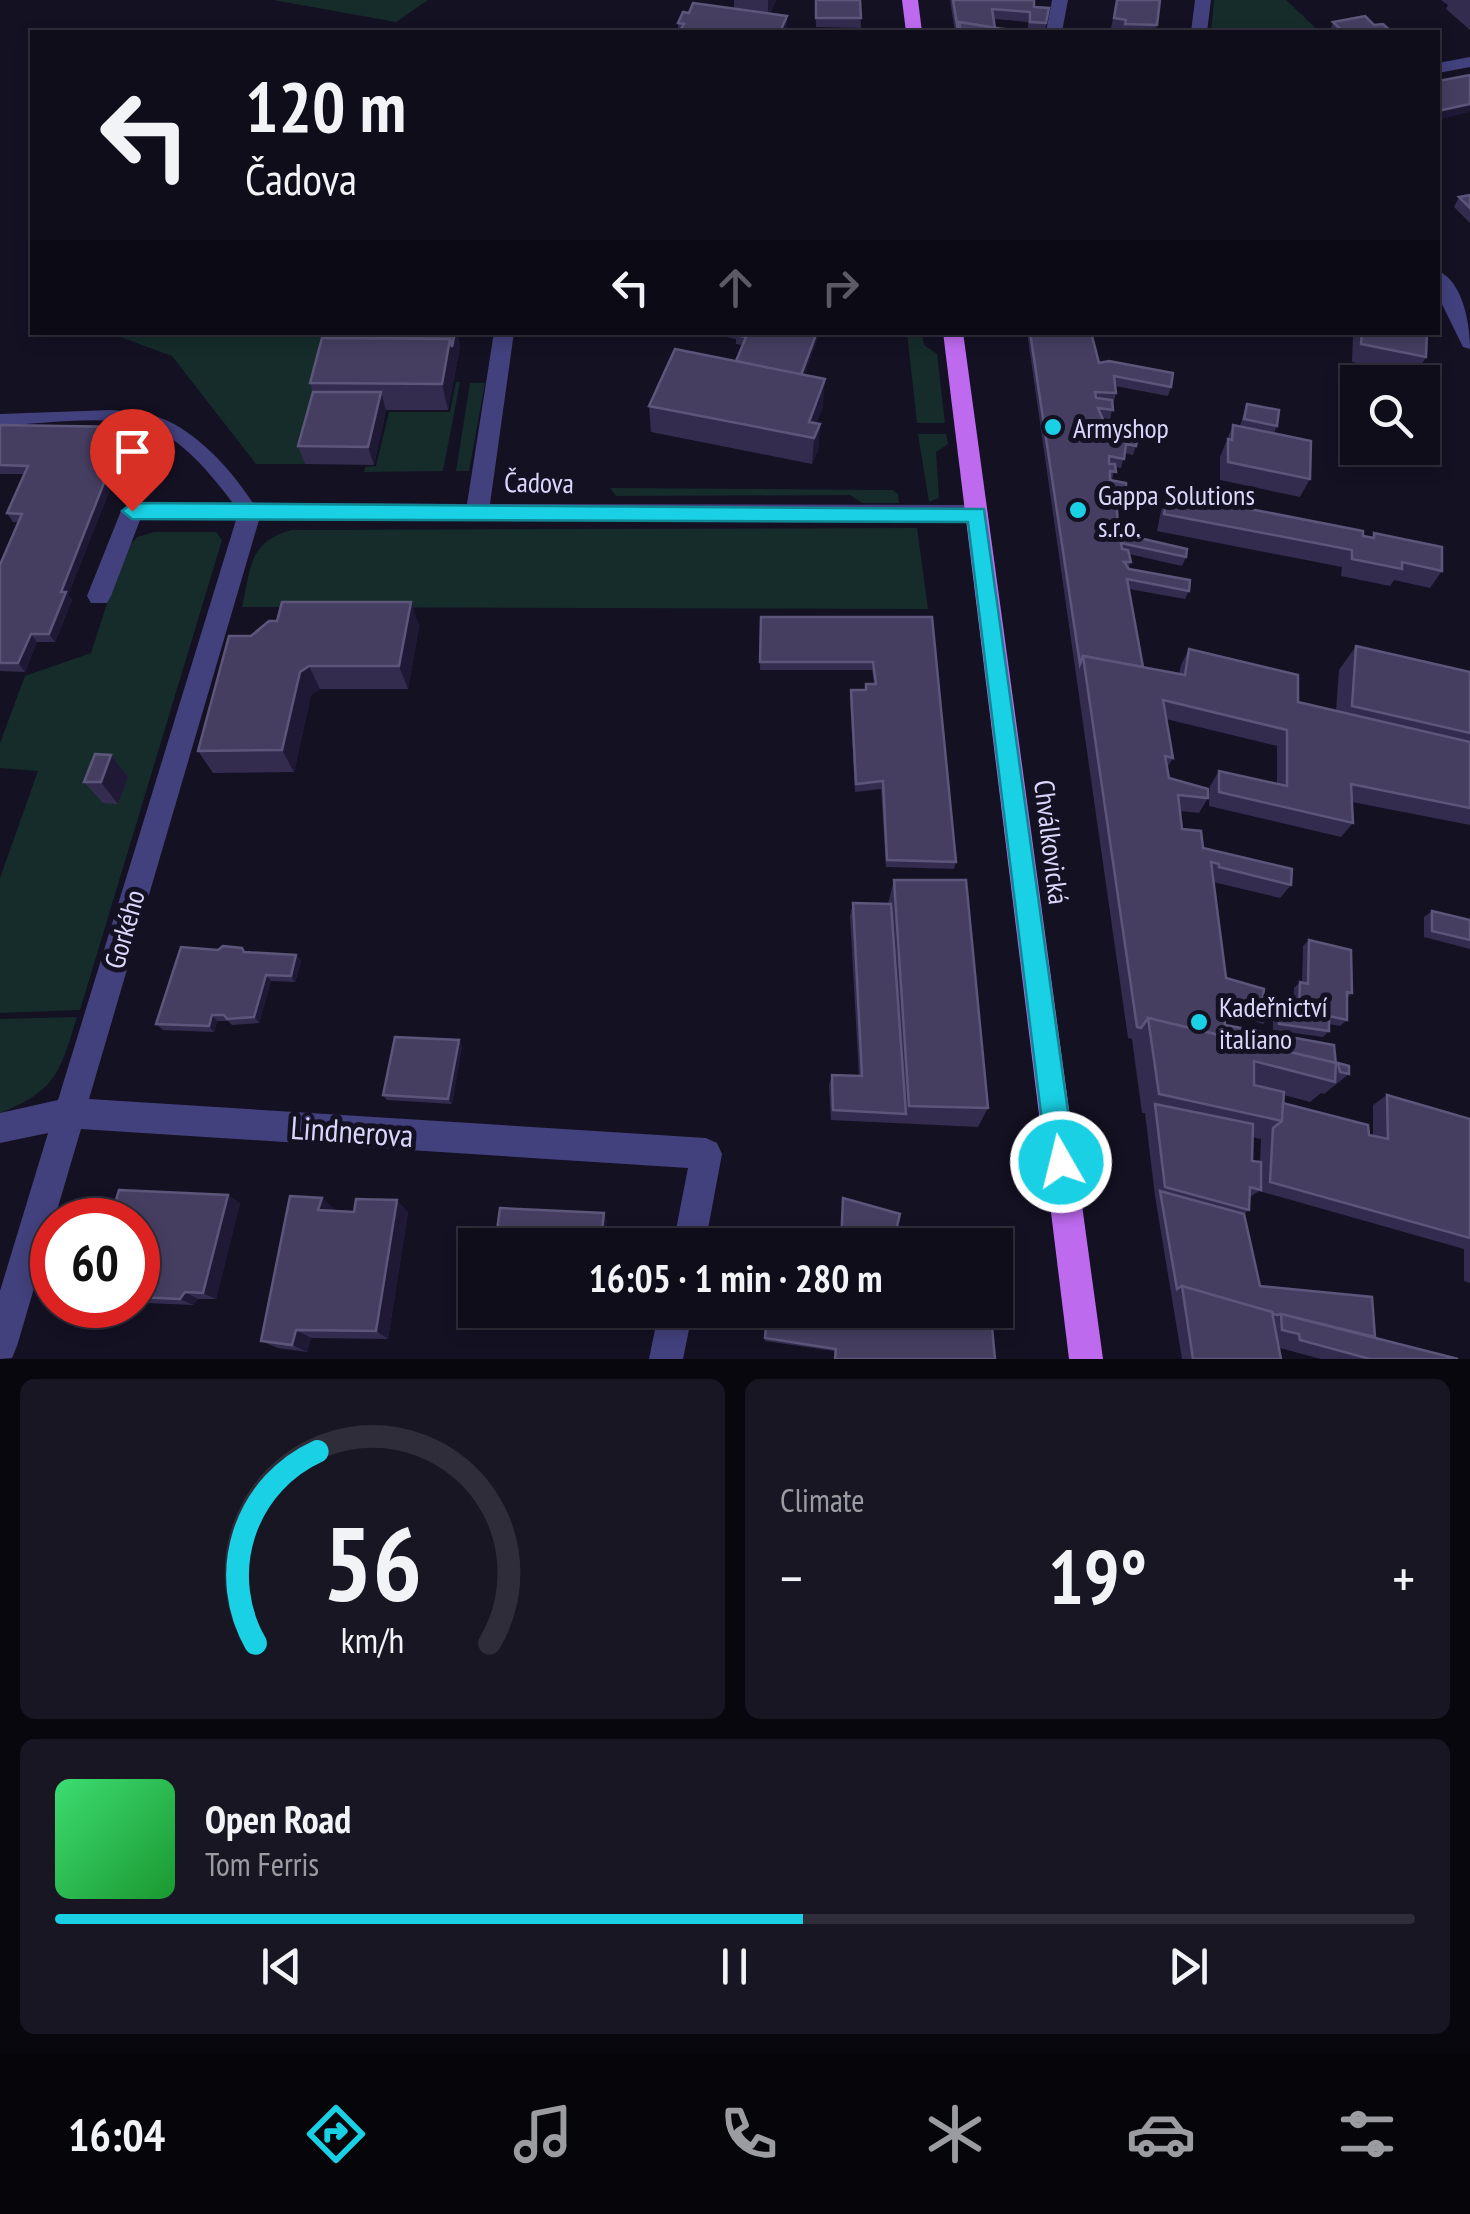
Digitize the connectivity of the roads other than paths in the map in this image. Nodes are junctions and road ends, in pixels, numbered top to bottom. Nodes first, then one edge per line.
1 (910, 0) edge
2 (1060, 0) edge
3 (1202, 0) edge
4 (914, 30) edge
5 (1054, 30) edge
6 (1199, 30) edge
7 (1470, 62) edge
8 (1440, 68) edge
9 (1440, 281) edge
10 (504, 335) edge
11 (953, 335) edge
12 (1470, 342) edge
13 (0, 420) edge
14 (250, 512) junction
15 (478, 512) junction
16 (977, 514) junction
17 (99, 596) dead end
18 (71, 1114) junction
19 (0, 1128) edge
20 (692, 1228) edge
21 (672, 1328) edge
22 (0, 1346) edge
23 (666, 1359) edge
24 (1086, 1359) edge

1 - 4 main road
2 - 5 street
3 - 6 street
7 - 8 street
9 - 12 street
10 - 15 street
11 - 16 main road, Chválkovická
13 - 14 lane
14 - 15 street, Čadova
14 - 17 street, Čadova
14 - 18 street, Gorkého
15 - 16 street, Čadova
16 - 24 main road, Chválkovická
18 - 19 street, Lindnerova
18 - 20 street, Lindnerova
18 - 22 street, Gorkého
21 - 23 street

